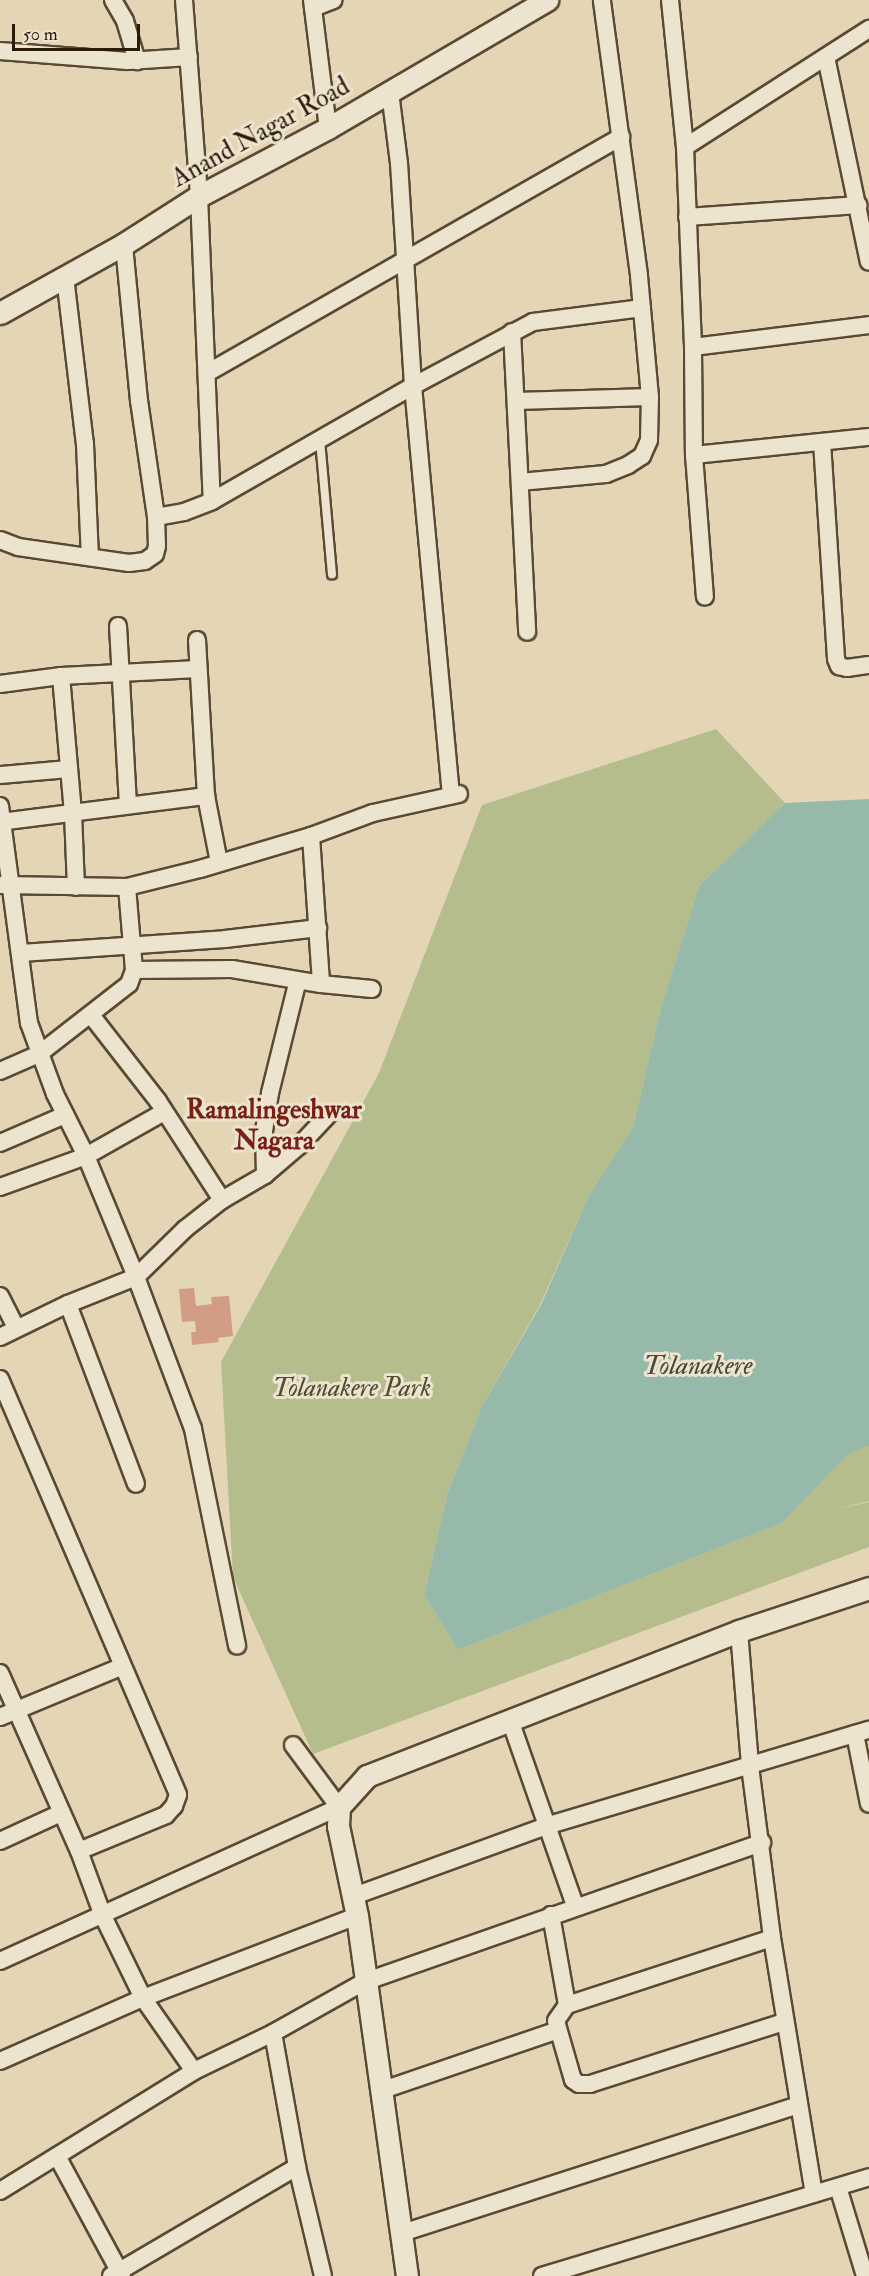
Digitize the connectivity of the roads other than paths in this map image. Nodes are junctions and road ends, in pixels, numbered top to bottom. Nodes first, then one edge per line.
1 (113, 0) edge
2 (184, 0) edge
3 (334, 0) edge
4 (547, 0) edge
5 (602, 0) edge
6 (670, 0) edge
7 (313, 4) edge
8 (869, 29) edge
9 (1, 49) edge
10 (189, 57) junction
11 (826, 57) junction
12 (137, 61) junction
13 (390, 92) junction
14 (328, 128) junction
15 (621, 137) junction
16 (686, 147) junction
17 (199, 196) junction
18 (859, 205) junction
19 (687, 217) junction
20 (124, 244) junction
21 (407, 260) junction
22 (869, 262) edge
23 (65, 277) junction
24 (642, 308) junction
25 (0, 313) edge
26 (869, 325) edge
27 (512, 332) junction
28 (693, 347) junction
29 (207, 373) junction
30 (413, 386) junction
31 (650, 397) junction
32 (516, 401) junction
33 (869, 437) edge
34 (320, 440) junction
35 (822, 442) junction
36 (693, 455) junction
37 (520, 482) junction
38 (212, 501) junction
39 (156, 517) junction
40 (0, 540) edge
41 (90, 557) junction
42 (333, 574) dead end
43 (705, 597) dead end
44 (117, 626) dead end
45 (527, 632) dead end
46 (197, 640) dead end
47 (869, 665) edge
48 (198, 669) junction
49 (118, 673) junction
50 (61, 676) junction
51 (0, 684) edge
52 (69, 768) junction
53 (0, 775) edge
54 (206, 796) junction
55 (128, 806) junction
56 (73, 813) junction
57 (1, 817) edge
58 (311, 836) junction
59 (219, 862) junction
60 (5, 884) edge
61 (76, 886) junction
62 (127, 887) junction
63 (318, 928) junction
64 (133, 946) junction
65 (21, 953) junction
66 (134, 970) junction
67 (298, 980) junction
68 (321, 984) junction
69 (372, 989) dead end
70 (91, 1015) junction
71 (39, 1054) junction
72 (0, 1071) edge
73 (164, 1112) junction
74 (330, 1113) dead end
75 (65, 1115) junction
76 (0, 1143) edge
77 (86, 1156) junction
78 (265, 1175) junction
79 (0, 1187) edge
80 (222, 1200) junction
81 (136, 1277) junction
82 (0, 1296) edge
83 (68, 1304) junction
84 (16, 1328) junction
85 (0, 1337) edge
86 (0, 1379) edge
87 (136, 1484) dead end
88 (869, 1588) edge
89 (739, 1630) junction
90 (237, 1646) dead end
91 (122, 1667) junction
92 (0, 1673) edge
93 (17, 1709) junction
94 (0, 1717) edge
95 (510, 1720) junction
96 (862, 1732) edge
97 (293, 1745) dead end
98 (750, 1766) junction
99 (869, 1804) edge
100 (339, 1807) junction
101 (61, 1813) junction
102 (546, 1826) junction
103 (0, 1841) edge
104 (762, 1843) junction
105 (79, 1851) junction
106 (356, 1906) junction
107 (575, 1906) junction
108 (551, 1915) junction
109 (103, 1916) junction
110 (772, 1938) junction
111 (0, 1961) edge
112 (364, 1982) junction
113 (143, 1998) junction
114 (567, 2005) junction
115 (784, 2022) junction
116 (558, 2030) junction
117 (273, 2033) junction
118 (0, 2061) edge
119 (194, 2071) junction
120 (381, 2091) junction
121 (799, 2105) junction
122 (57, 2156) junction
123 (297, 2167) junction
124 (869, 2177) edge
125 (838, 2187) junction
126 (0, 2191) edge
127 (814, 2194) junction
128 (402, 2233) junction
129 (117, 2274) edge
130 (323, 2276) edge
131 (407, 2276) edge
132 (542, 2276) edge
133 (865, 2276) edge

1 - 12 street
2 - 10 street
3 - 7 street
4 - 13 street, Anand Nagar Road
5 - 15 street
6 - 16 street
7 - 14 street
8 - 11 street
9 - 12 street
10 - 12 street
10 - 17 street
11 - 16 street
11 - 18 street
13 - 14 street, Anand Nagar Road
13 - 21 street
14 - 17 street, Anand Nagar Road
15 - 21 street
15 - 24 street
16 - 19 street
17 - 20 street, Anand Nagar Road
17 - 29 street
18 - 19 street
18 - 22 street
19 - 28 street
20 - 23 street, Anand Nagar Road
20 - 39 street
21 - 29 street
21 - 30 street
23 - 25 street, Anand Nagar Road
23 - 41 street
24 - 27 street
24 - 31 street
26 - 28 street
27 - 30 street
27 - 32 street
28 - 36 street
29 - 38 street
30 - 34 street
30 - 58 street
31 - 32 street
31 - 37 street
32 - 37 street
33 - 35 street
34 - 38 street
34 - 42 lane
35 - 36 street
35 - 47 street
36 - 43 street
37 - 45 street
38 - 39 street
39 - 41 street
40 - 41 street
44 - 49 street
46 - 48 street
48 - 49 street
48 - 54 street
49 - 50 street
49 - 55 street
50 - 51 street
50 - 52 street
52 - 53 street
52 - 56 street
54 - 55 street
54 - 59 street
55 - 56 street
56 - 57 street
56 - 61 street
57 - 60 street
58 - 59 street
58 - 63 street
59 - 62 street
60 - 61 street
60 - 65 street
61 - 62 street
62 - 64 street
63 - 64 street
63 - 68 street
64 - 65 street
64 - 66 street
65 - 71 street
66 - 67 street
66 - 70 street
67 - 68 street
67 - 78 street
68 - 69 street
70 - 71 street
70 - 73 street
71 - 72 street
71 - 75 street
73 - 77 street
73 - 80 street
74 - 78 street
75 - 76 street
75 - 77 street
77 - 79 street
77 - 81 street
78 - 80 street
80 - 81 street
81 - 83 street
81 - 90 street
82 - 84 street
83 - 84 street
83 - 87 street
84 - 85 street
86 - 91 street
88 - 89 street
89 - 95 street
89 - 98 street
91 - 93 street
91 - 105 street
92 - 93 street
93 - 94 street
93 - 101 street
95 - 100 street
95 - 102 street
96 - 98 street
96 - 99 street
97 - 100 street
98 - 102 street
98 - 104 street
100 - 106 street
100 - 109 street
101 - 103 street
101 - 105 street
102 - 106 street
102 - 107 street
104 - 107 street
104 - 110 street
105 - 109 street
106 - 112 street
106 - 113 street
107 - 108 street
108 - 112 street
108 - 114 street
109 - 111 street
109 - 113 street
110 - 114 street
110 - 115 street
112 - 117 street
112 - 120 street
113 - 118 street
113 - 119 street
114 - 116 street
115 - 116 street
115 - 121 street
116 - 120 street
117 - 119 street
117 - 123 street
119 - 122 street
120 - 128 street
121 - 127 street
121 - 128 street
122 - 126 street
122 - 129 street
123 - 129 street
123 - 130 street
124 - 125 street
125 - 127 street
125 - 133 street
127 - 132 street
128 - 131 street

